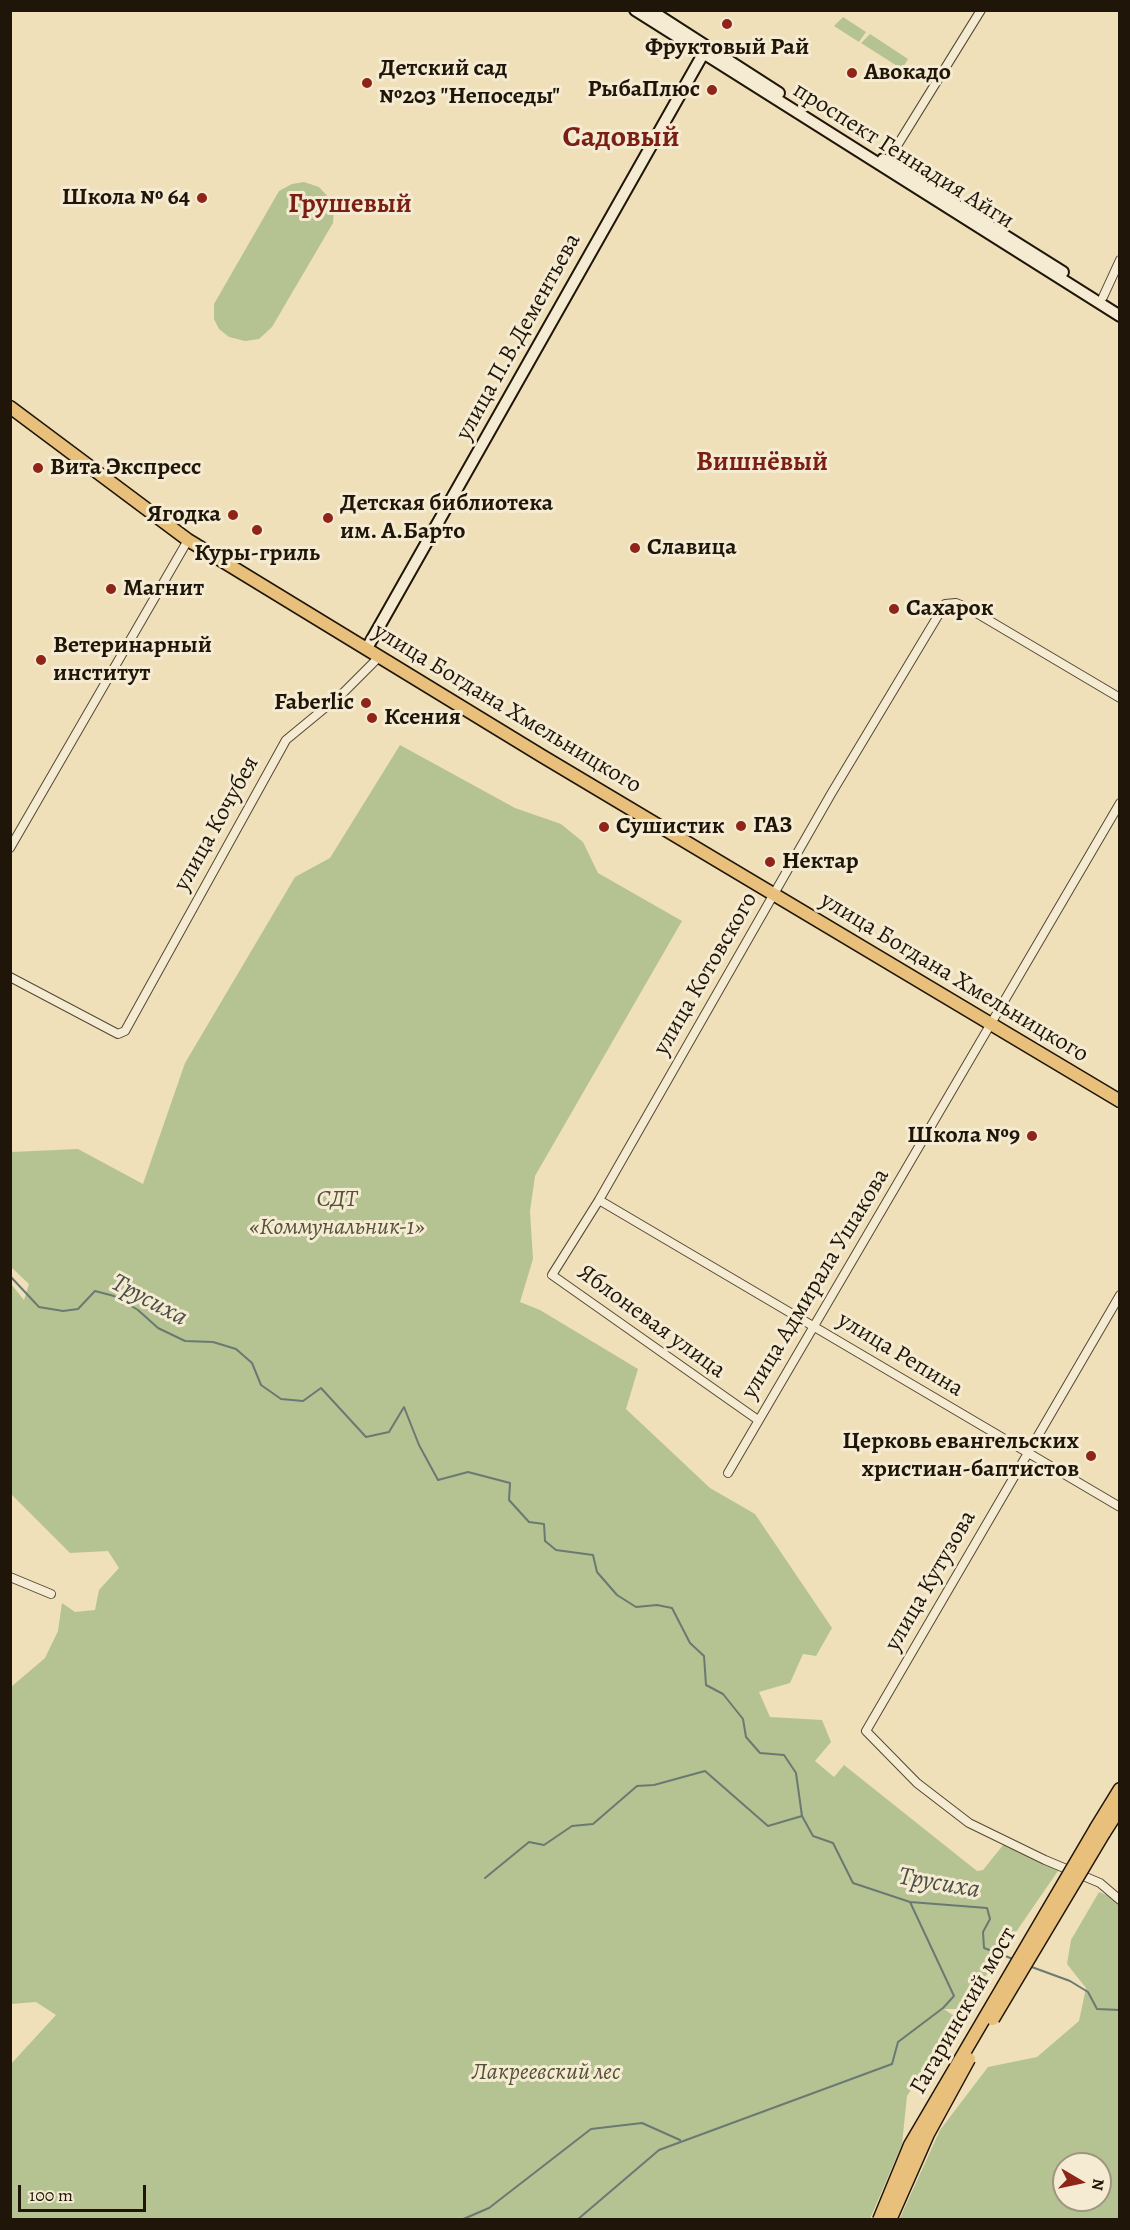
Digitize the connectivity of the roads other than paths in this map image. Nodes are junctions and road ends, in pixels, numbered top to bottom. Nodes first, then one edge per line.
1 (635, 10) edge
2 (650, 10) edge
3 (981, 10) edge
4 (705, 51) junction
5 (887, 162) junction
6 (1119, 260) edge
7 (1101, 300) junction
8 (1119, 307) edge
9 (1119, 316) edge
10 (10, 407) edge
11 (188, 540) junction
12 (367, 648) junction
13 (380, 656) junction
14 (1119, 698) edge
15 (1119, 803) edge
16 (10, 848) edge
17 (774, 895) junction
18 (10, 977) edge
19 (989, 1024) junction
20 (1119, 1101) edge
21 (599, 1200) junction
22 (552, 1275) joint
23 (1119, 1296) edge
24 (814, 1327) junction
25 (758, 1420) junction
26 (1027, 1453) junction
27 (728, 1473) dead end
28 (1119, 1507) edge
29 (10, 1577) edge
30 (51, 1594) dead end
31 (1119, 1789) edge
32 (1119, 1808) edge
33 (1100, 1831) junction
34 (1119, 1900) edge
35 (879, 2220) edge
36 (890, 2220) edge

1 - 4 main road, проспект Геннадия Айги
2 - 4 main road, проспект Геннадия Айги
3 - 5 street
4 - 5 main road, проспект Геннадия Айги
4 - 7 main road, проспект Геннадия Айги
4 - 12 main road, улица П.В.Дементьева
5 - 7 main road, проспект Геннадия Айги
6 - 7 street
7 - 8 main road, проспект Геннадия Айги
7 - 9 main road, проспект Геннадия Айги
10 - 11 main road, улица Богдана Хмельницкого
11 - 12 main road, улица Богдана Хмельницкого
11 - 16 street
12 - 13 main road, улица Богдана Хмельницкого
13 - 17 main road, улица Богдана Хмельницкого
13 - 18 street, улица Кочубея
14 - 17 street, улица Котовского
15 - 19 street, улица Адмирала Ушакова
17 - 19 main road, улица Богдана Хмельницкого
17 - 21 street, улица Котовского
19 - 20 main road, улица Богдана Хмельницкого
19 - 24 street, улица Адмирала Ушакова
21 - 22 street, улица Котовского
21 - 24 street, улица Репина
22 - 25 street, Яблоневая улица
23 - 26 street, улица Кутузова
24 - 25 street, улица Адмирала Ушакова
24 - 26 street, улица Репина
25 - 27 street, улица Адмирала Ушакова
26 - 28 street, улица Репина
26 - 34 street, улица Кутузова
29 - 30 street
31 - 33 main road
32 - 33 main road
33 - 35 main road, Гагаринский мост, bridge
33 - 36 main road, Гагаринский мост, bridge

